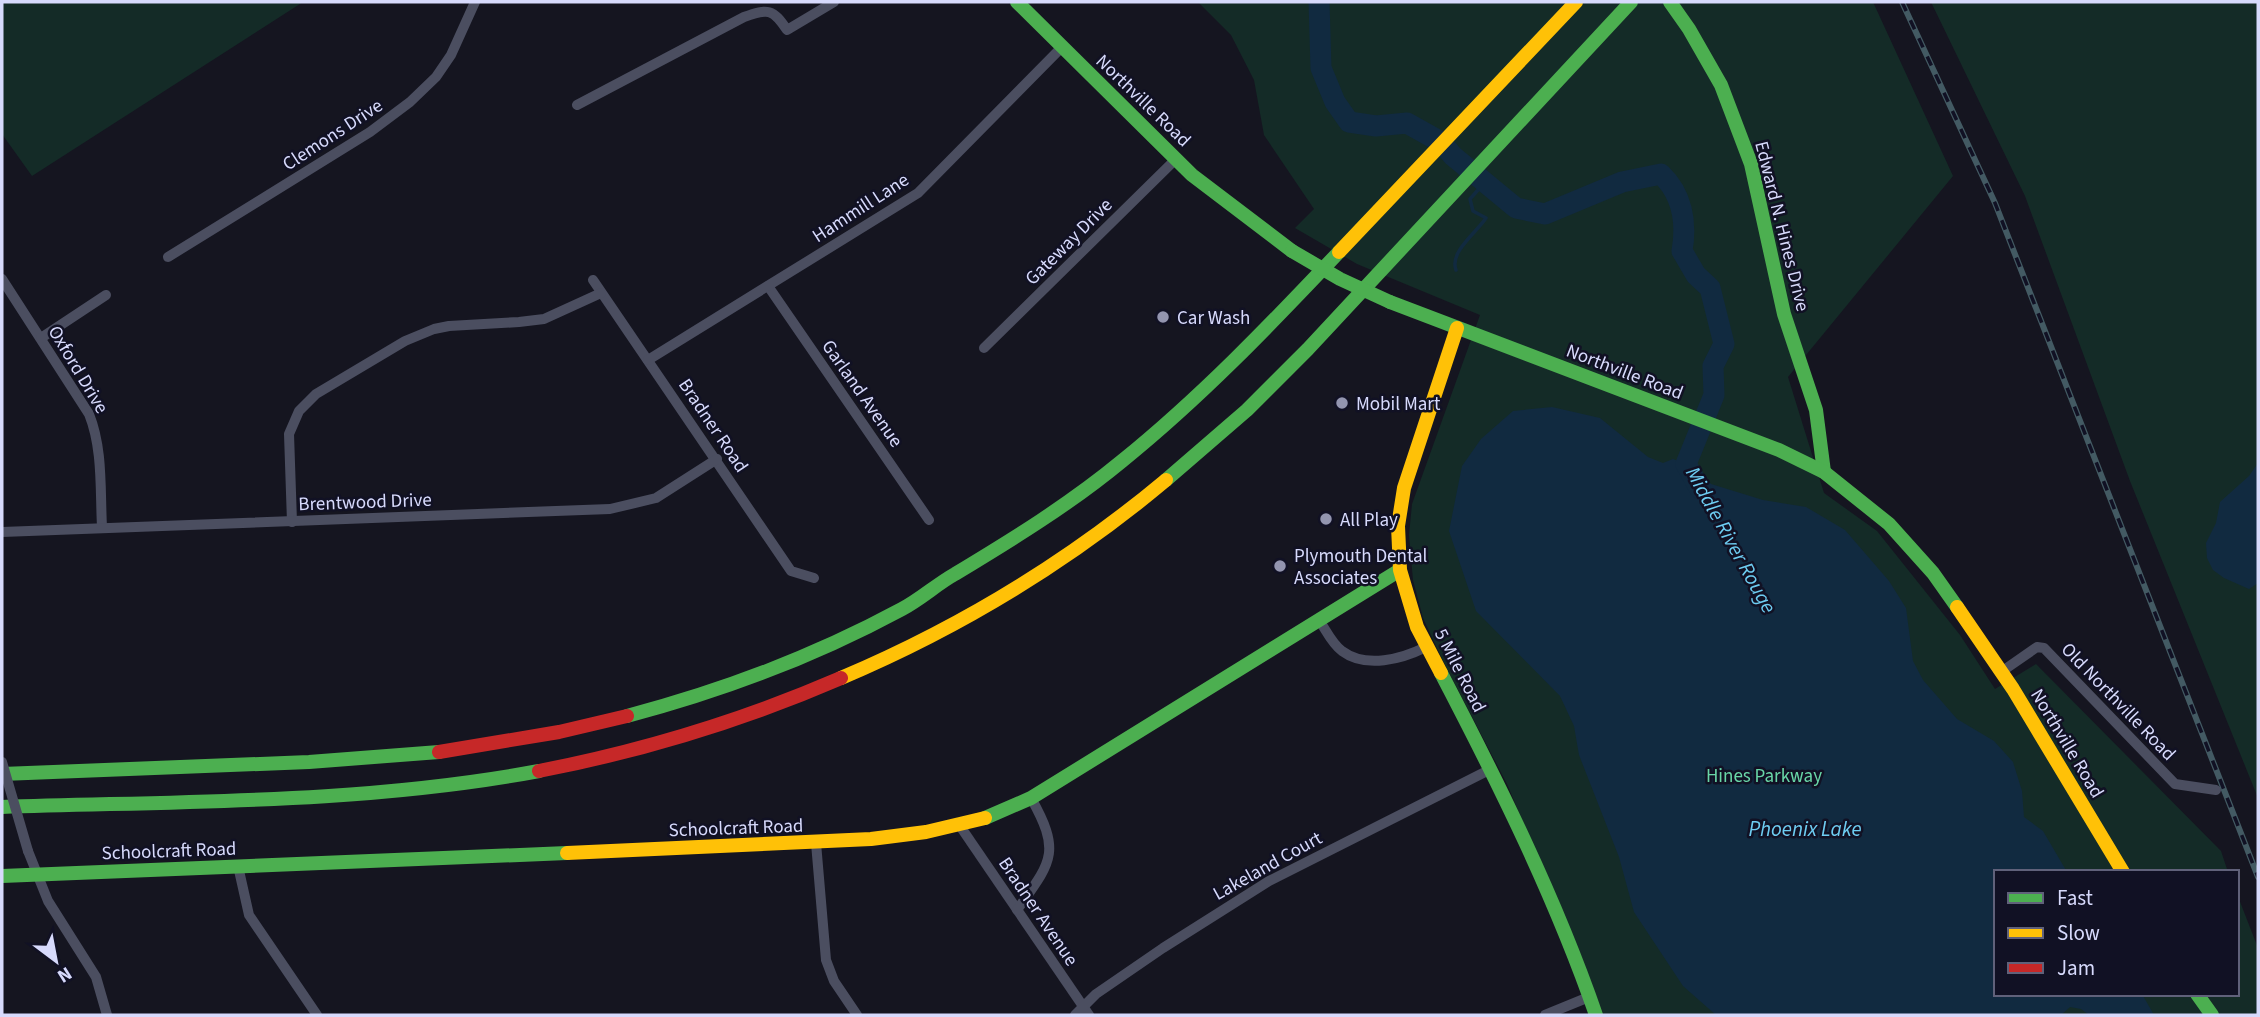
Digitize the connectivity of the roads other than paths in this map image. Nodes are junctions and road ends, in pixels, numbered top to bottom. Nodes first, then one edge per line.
1 (475, 2) edge
2 (834, 2) edge
3 (1017, 2) edge
4 (1576, 2) edge
5 (1670, 2) edge
6 (1630, 3) edge
7 (1062, 47) junction
8 (577, 106) dead end
9 (1175, 159) junction
10 (168, 257) dead end
11 (2, 279) edge
12 (593, 280) dead end
13 (768, 286) junction
14 (601, 293) junction
15 (106, 295) dead end
16 (1457, 328) junction
17 (41, 338) junction
18 (984, 348) dead end
19 (648, 360) junction
20 (717, 459) junction
21 (1825, 472) junction
22 (929, 520) dead end
23 (292, 522) junction
24 (102, 527) junction
25 (2, 532) edge
26 (1400, 570) junction
27 (814, 578) dead end
28 (1319, 620) junction
29 (1426, 647) junction
30 (2001, 672) junction
31 (2, 762) edge
32 (1491, 769) junction
33 (2, 774) edge
34 (2216, 790) dead end
35 (1031, 798) junction
36 (2, 807) edge
37 (960, 826) junction
38 (816, 843) junction
39 (238, 866) junction
40 (2122, 870) edge
41 (36, 875) junction
42 (2, 876) edge
43 (1017, 909) junction
44 (1589, 996) junction
45 (2198, 996) edge
46 (1082, 1013) edge
47 (107, 1015) edge
48 (317, 1015) edge
49 (857, 1015) edge
50 (1545, 1015) edge
51 (1596, 1015) edge
52 (2212, 1015) edge

1 - 10 street, Clemons Drive
2 - 8 street
3 - 7 main road, Northville Road
4 - 33 main road
5 - 21 main road, Edward N. Hines Drive
6 - 36 main road
7 - 9 main road, Northville Road
7 - 13 street, Hammill Lane
9 - 16 main road, Northville Road, bridge
9 - 18 street, Gateway Drive
11 - 17 street, Oxford Drive
12 - 14 street, Bradner Road
13 - 19 street, Hammill Lane
13 - 22 street, Garland Avenue
14 - 19 street, Bradner Road
14 - 23 street
15 - 17 street
16 - 21 main road, Northville Road
16 - 26 main road, 5 Mile Road
17 - 24 street, Oxford Drive
19 - 20 street, Bradner Road
20 - 23 street, Brentwood Drive
20 - 27 street, Bradner Road
21 - 30 main road, Northville Road
23 - 24 street, Brentwood Drive
24 - 25 street, Brentwood Drive
26 - 28 main road, Schoolcraft Road
26 - 29 main road, 5 Mile Road
28 - 29 street
28 - 35 main road, Schoolcraft Road
29 - 32 main road, 5 Mile Road
30 - 34 street, Old Northville Road
30 - 40 main road, Northville Road
31 - 41 street, bridge
32 - 44 main road, 5 Mile Road
32 - 46 street, Lakeland Court
35 - 37 main road, Schoolcraft Road
35 - 43 street
37 - 38 main road, Schoolcraft Road
37 - 43 street, Bradner Avenue
38 - 39 main road, Schoolcraft Road
38 - 49 street
39 - 41 main road, Schoolcraft Road
39 - 48 street
41 - 42 main road, Schoolcraft Road
41 - 47 street
43 - 46 street, Bradner Avenue
44 - 50 street
44 - 51 main road, 5 Mile Road
45 - 52 main road

